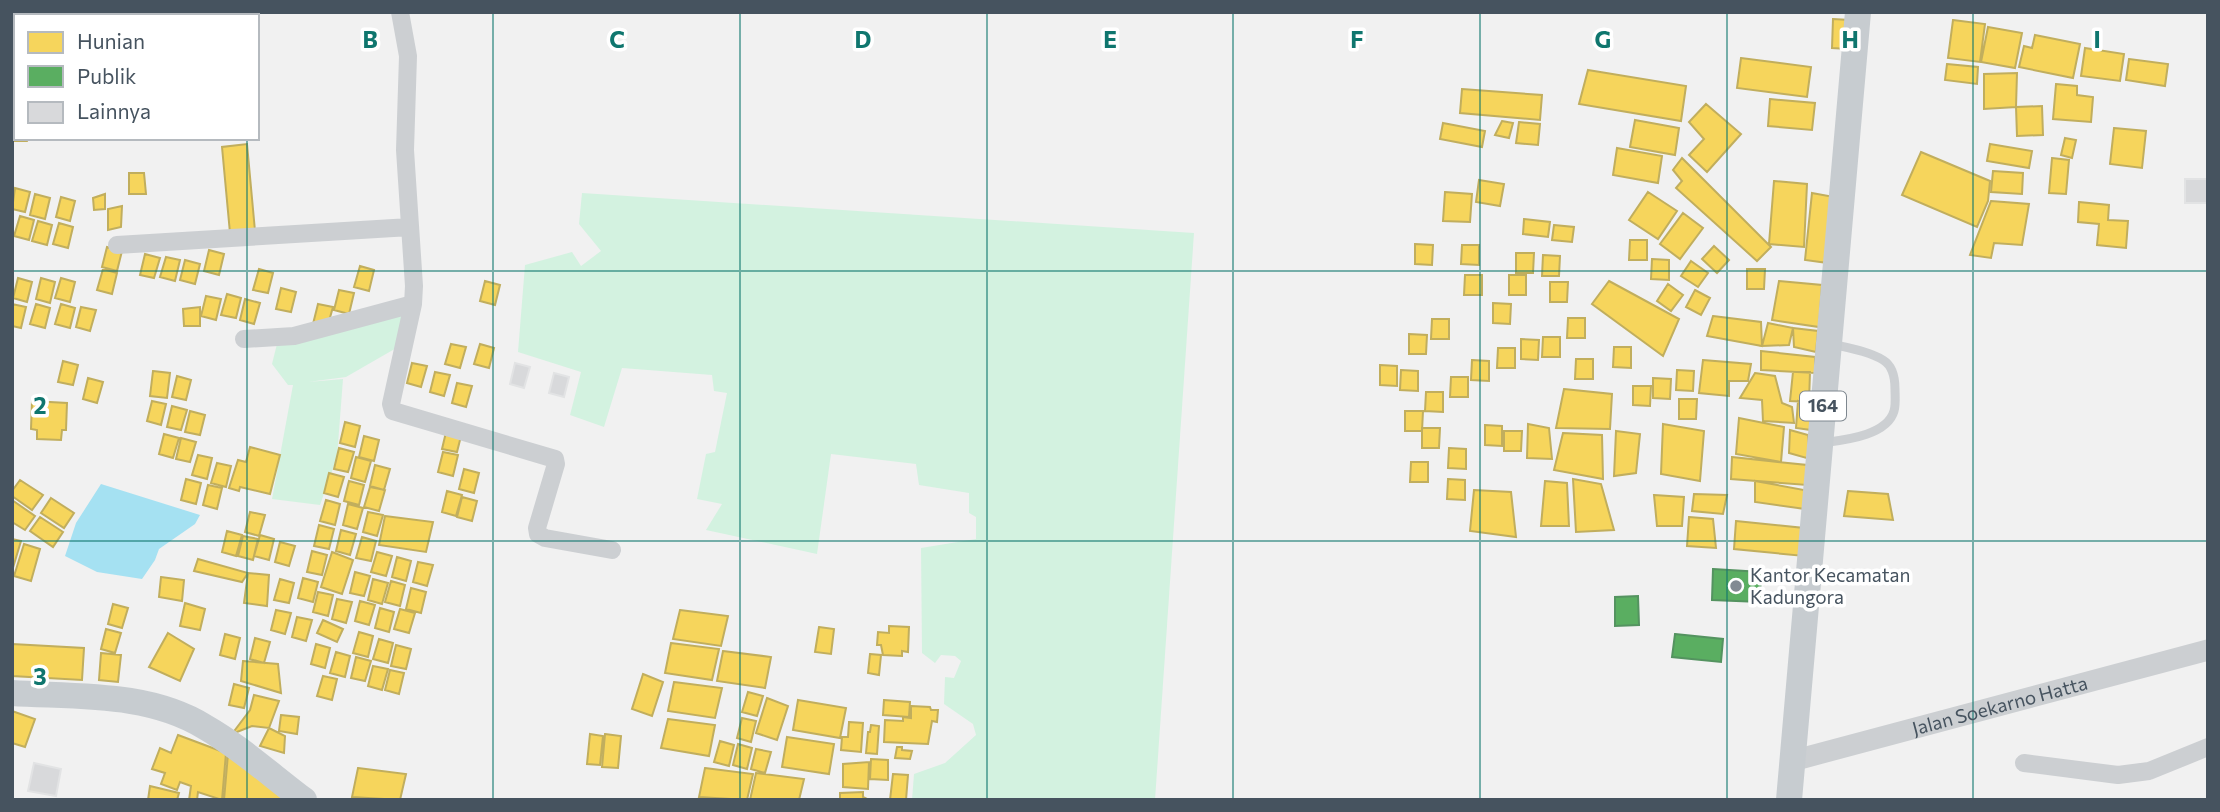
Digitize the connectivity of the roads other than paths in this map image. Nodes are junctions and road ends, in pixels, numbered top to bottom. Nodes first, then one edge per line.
1 (400, 12) edge
2 (1858, 12) edge
3 (410, 227) junction
4 (117, 245) dead end
5 (414, 304) junction
6 (244, 339) dead end
7 (1829, 343) junction
8 (1820, 443) junction
9 (612, 550) dead end
10 (2208, 650) edge
11 (12, 693) edge
12 (2208, 747) edge
13 (1793, 761) junction
14 (2024, 763) dead end
15 (304, 800) edge
16 (1789, 800) edge

1 - 3 street
2 - 7 main road, 164
3 - 4 street
3 - 5 street
5 - 6 street
5 - 9 street
7 - 8 main road, 164
7 - 8 lane
8 - 13 main road, 164
10 - 13 street, Jalan Soekarno Hatta
11 - 15 main road
12 - 14 street
13 - 16 main road, 164

